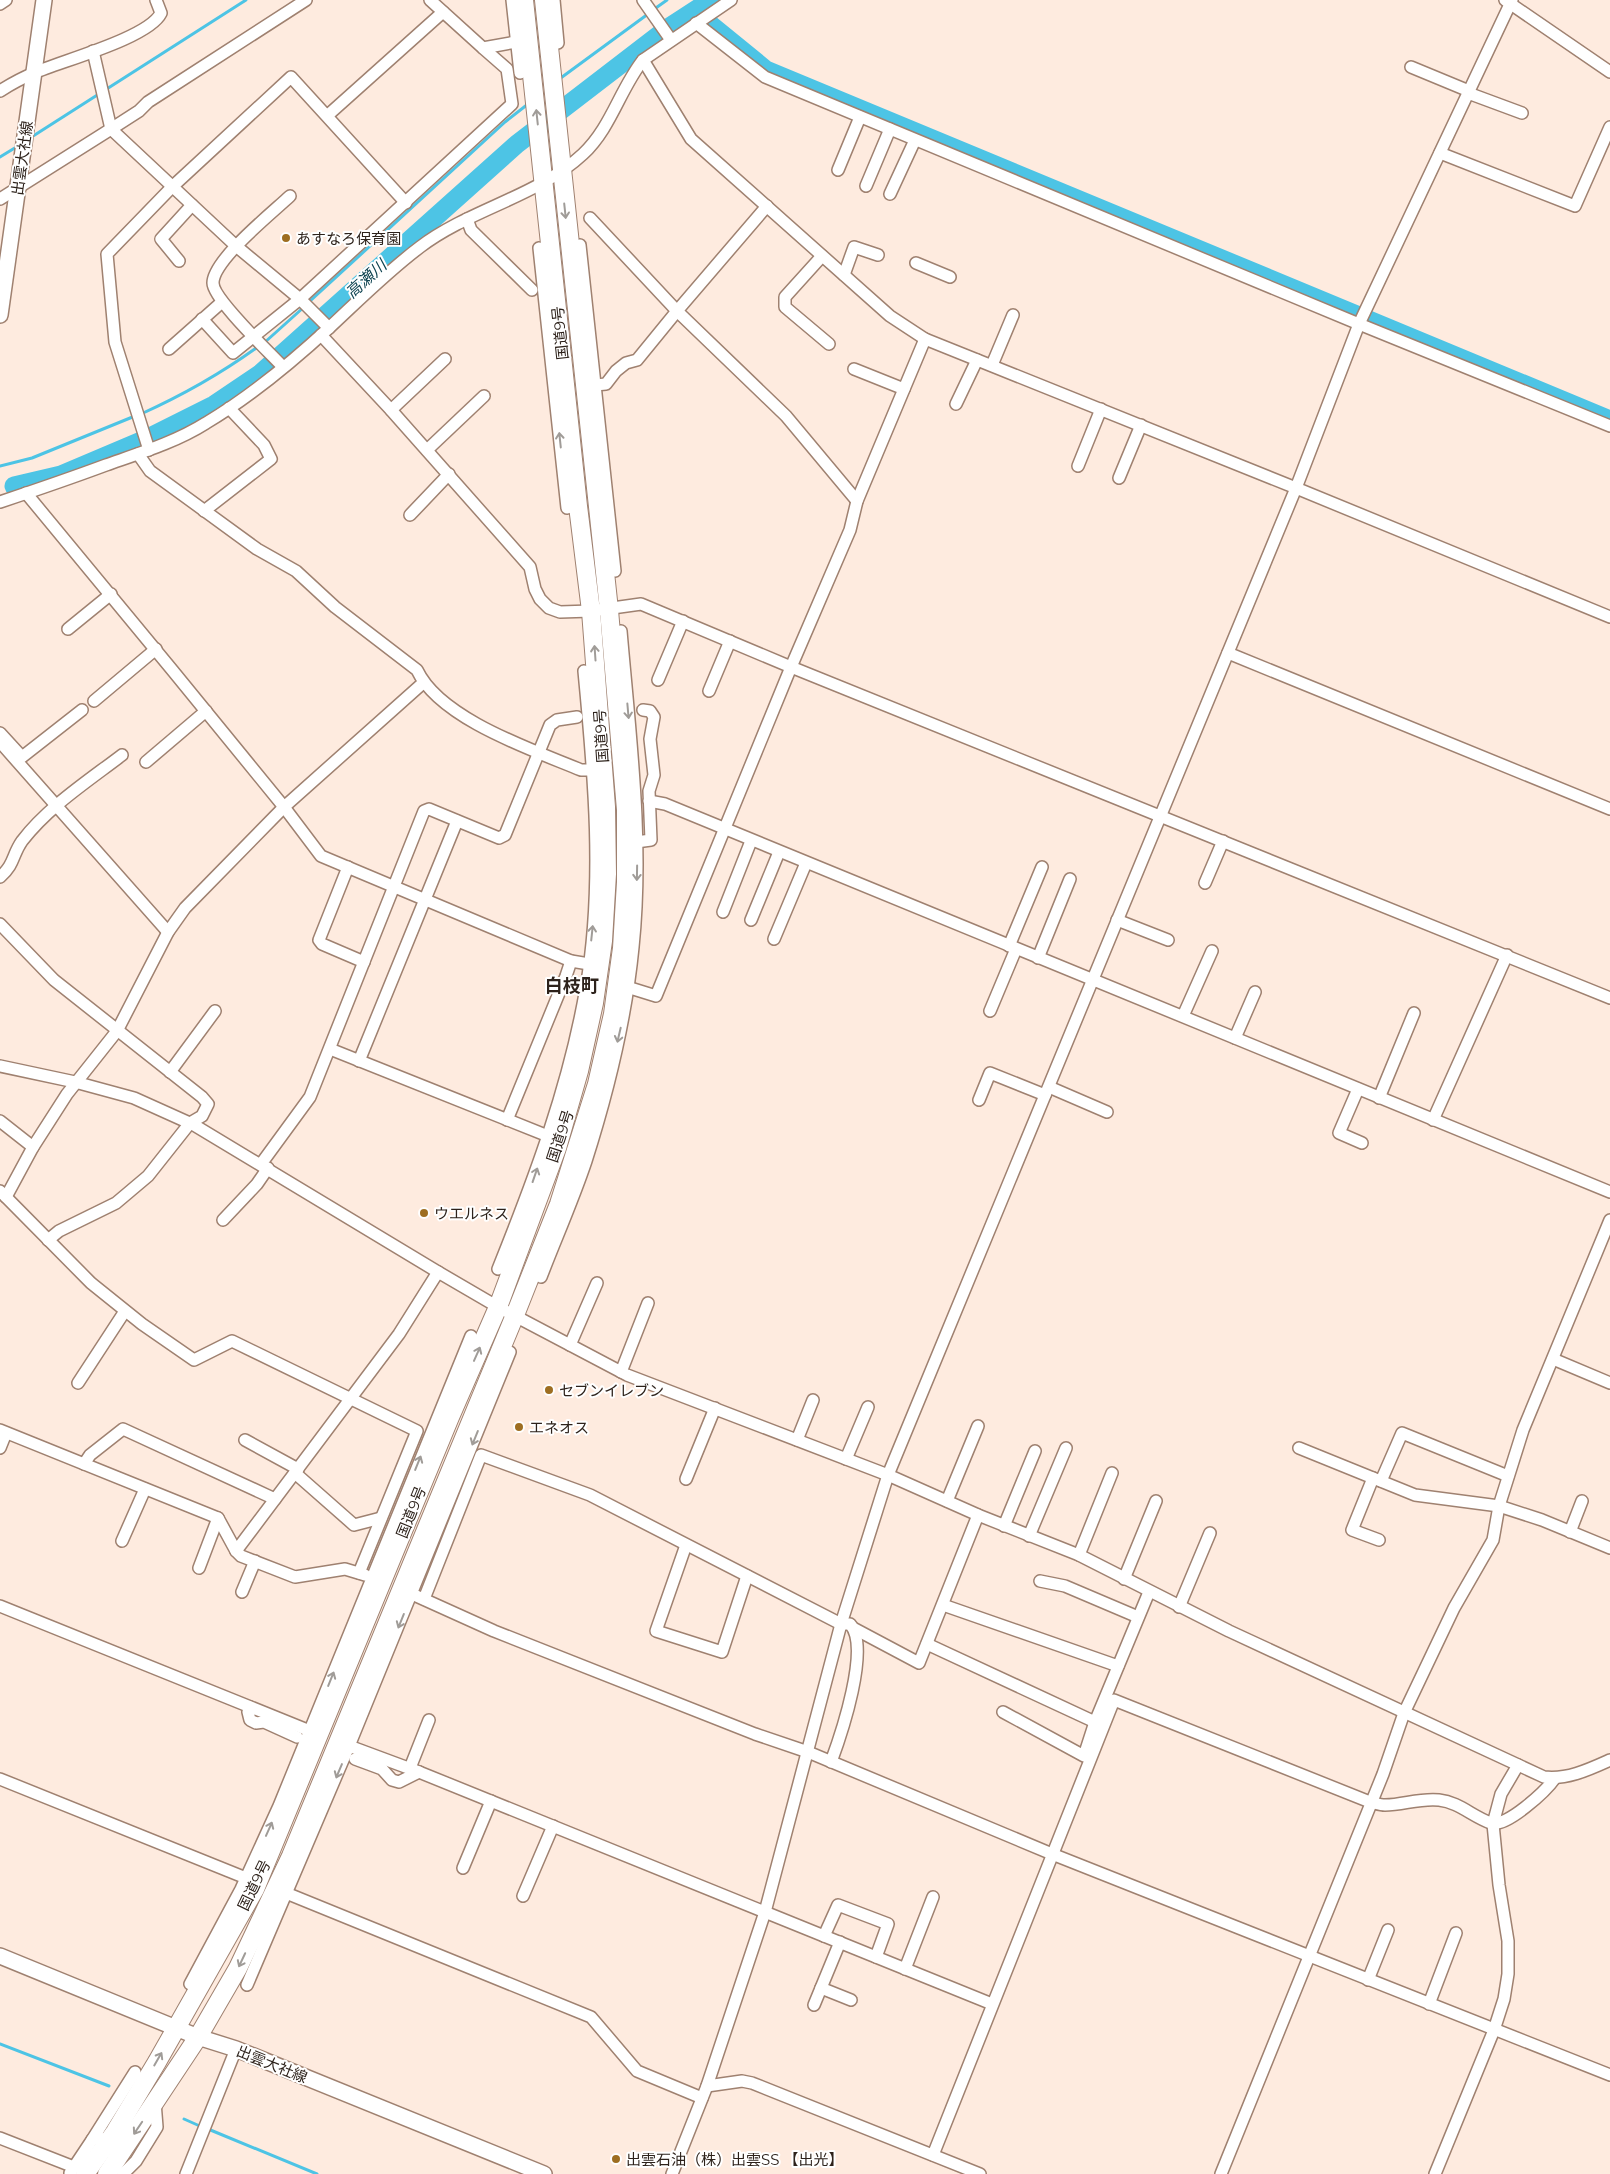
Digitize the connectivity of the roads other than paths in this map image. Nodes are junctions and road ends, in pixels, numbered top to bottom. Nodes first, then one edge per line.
1 (6, 0) edge
2 (44, 0) edge
3 (156, 0) edge
4 (306, 0) edge
5 (430, 0) edge
6 (512, 0) edge
7 (524, 0) edge
8 (544, 0) edge
9 (554, 0) edge
10 (643, 0) edge
11 (731, 0) edge
12 (1509, 1) edge
13 (0, 4) edge
14 (443, 12) junction
15 (696, 22) junction
16 (671, 40) junction
17 (553, 41) junction
18 (517, 45) junction
19 (483, 48) junction
20 (93, 51) junction
21 (643, 60) junction
22 (1411, 67) dead end
23 (528, 71) junction
24 (1610, 72) edge
25 (34, 73) junction
26 (0, 91) edge
27 (1468, 92) junction
28 (1522, 113) dead end
29 (328, 115) junction
30 (860, 117) junction
31 (1610, 127) edge
32 (112, 129) junction
33 (890, 130) junction
34 (915, 140) junction
35 (1440, 153) junction
36 (838, 170) dead end
37 (561, 171) junction
38 (19, 180) junction
39 (544, 180) junction
40 (866, 186) dead end
41 (172, 187) junction
42 (890, 194) dead end
43 (290, 196) dead end
44 (0, 199) edge
45 (406, 203) junction
46 (192, 205) junction
47 (767, 206) junction
48 (590, 218) dead end
49 (467, 219) junction
50 (580, 245) dead end
51 (236, 246) junction
52 (539, 248) dead end
53 (878, 255) dead end
54 (822, 256) junction
55 (179, 261) dead end
56 (916, 263) dead end
57 (844, 275) junction
58 (950, 277) dead end
59 (532, 290) dead end
60 (300, 299) junction
61 (575, 301) junction
62 (222, 302) junction
63 (558, 308) junction
64 (677, 311) junction
65 (1013, 314) dead end
66 (0, 316) edge
67 (202, 320) junction
68 (588, 320) junction
69 (1359, 324) junction
70 (548, 329) junction
71 (325, 332) junction
72 (254, 337) junction
73 (925, 339) junction
74 (829, 344) dead end
75 (169, 349) dead end
76 (445, 359) dead end
77 (977, 360) junction
78 (992, 366) junction
79 (283, 368) junction
80 (854, 369) dead end
81 (595, 385) junction
82 (904, 389) junction
83 (484, 396) dead end
84 (956, 404) dead end
85 (229, 408) junction
86 (1101, 409) junction
87 (391, 410) junction
88 (1141, 425) junction
89 (1610, 426) edge
90 (149, 450) junction
91 (427, 450) junction
92 (138, 454) junction
93 (603, 460) junction
94 (1078, 466) dead end
95 (449, 474) junction
96 (594, 478) junction
97 (1119, 478) dead end
98 (1296, 488) junction
99 (26, 494) junction
100 (857, 501) junction
101 (0, 502) edge
102 (573, 507) junction
103 (204, 511) junction
104 (410, 515) dead end
105 (615, 571) dead end
106 (111, 594) junction
107 (600, 610) junction
108 (1610, 617) edge
109 (683, 621) junction
110 (68, 629) dead end
111 (621, 631) dead end
112 (730, 641) junction
113 (156, 649) junction
114 (1228, 652) junction
115 (618, 656) junction
116 (791, 666) junction
117 (584, 671) dead end
118 (658, 680) dead end
119 (423, 683) junction
120 (709, 691) dead end
121 (94, 701) dead end
122 (82, 710) dead end
123 (643, 710) dead end
124 (206, 711) junction
125 (577, 717) dead end
126 (600, 721) junction
127 (0, 733) edge
128 (590, 738) junction
129 (0, 742) edge
130 (538, 752) junction
131 (122, 755) dead end
132 (146, 762) dead end
133 (592, 770) junction
134 (649, 801) junction
135 (56, 806) junction
136 (284, 807) junction
137 (1610, 809) edge
138 (1160, 816) junction
139 (457, 821) junction
140 (724, 829) junction
141 (596, 834) junction
142 (752, 841) junction
143 (1223, 841) junction
144 (636, 842) junction
145 (606, 850) junction
146 (779, 852) junction
147 (806, 863) junction
148 (348, 867) junction
149 (1042, 867) dead end
150 (0, 877) edge
151 (1070, 879) dead end
152 (1205, 884) dead end
153 (393, 886) junction
154 (425, 900) junction
155 (723, 912) dead end
156 (750, 920) dead end
157 (1117, 920) junction
158 (0, 924) edge
159 (168, 932) junction
160 (774, 939) dead end
161 (1168, 940) dead end
162 (1013, 948) junction
163 (1212, 951) dead end
164 (1506, 955) junction
165 (1038, 958) junction
166 (571, 961) junction
167 (364, 962) junction
168 (589, 964) junction
169 (1092, 979) junction
170 (627, 987) junction
171 (1255, 992) dead end
172 (1610, 998) edge
173 (215, 1011) dead end
174 (990, 1011) dead end
175 (1414, 1013) dead end
176 (1183, 1016) junction
177 (578, 1026) junction
178 (117, 1031) junction
179 (1235, 1038) junction
180 (585, 1046) junction
181 (330, 1049) junction
182 (360, 1061) junction
183 (0, 1066) edge
184 (170, 1072) junction
185 (76, 1082) junction
186 (1358, 1089) junction
187 (1047, 1091) junction
188 (1379, 1098) junction
189 (979, 1100) dead end
190 (1107, 1112) dead end
191 (507, 1120) junction
192 (1433, 1120) junction
193 (0, 1121) edge
194 (190, 1123) junction
195 (548, 1136) junction
196 (1362, 1144) dead end
197 (33, 1147) junction
198 (265, 1166) junction
199 (1610, 1192) edge
200 (3, 1194) edge
201 (566, 1199) junction
202 (223, 1220) dead end
203 (1610, 1220) edge
204 (517, 1221) junction
205 (48, 1240) junction
206 (522, 1241) junction
207 (498, 1269) dead end
208 (438, 1272) junction
209 (541, 1277) dead end
210 (597, 1283) dead end
211 (648, 1303) dead end
212 (498, 1306) junction
213 (125, 1311) junction
214 (515, 1315) junction
215 (471, 1336) dead end
216 (570, 1345) junction
217 (510, 1352) dead end
218 (1552, 1359) junction
219 (1610, 1369) edge
220 (621, 1372) junction
221 (1608, 1382) edge
222 (78, 1383) dead end
223 (492, 1384) junction
224 (350, 1400) junction
225 (813, 1400) dead end
226 (868, 1407) dead end
227 (715, 1408) junction
228 (450, 1417) junction
229 (978, 1426) dead end
230 (433, 1428) junction
231 (3, 1431) edge
232 (245, 1440) dead end
233 (797, 1440) junction
234 (0, 1448) edge
235 (1066, 1448) dead end
236 (1299, 1448) dead end
237 (1035, 1451) dead end
238 (846, 1459) junction
239 (84, 1464) junction
240 (296, 1471) junction
241 (1112, 1472) dead end
242 (888, 1475) junction
243 (1508, 1476) junction
244 (686, 1479) dead end
245 (1377, 1479) junction
246 (145, 1489) junction
247 (275, 1499) junction
248 (947, 1501) junction
249 (1156, 1501) dead end
250 (1582, 1501) dead end
251 (1499, 1506) junction
252 (436, 1507) junction
253 (978, 1515) junction
254 (218, 1518) junction
255 (381, 1518) junction
256 (440, 1526) junction
257 (1004, 1526) junction
258 (391, 1529) junction
259 (1570, 1532) junction
260 (1210, 1533) dead end
261 (1029, 1536) junction
262 (1379, 1540) dead end
263 (122, 1541) dead end
264 (686, 1545) junction
265 (1610, 1548) edge
266 (396, 1549) junction
267 (236, 1551) junction
268 (1079, 1555) junction
269 (255, 1561) junction
270 (199, 1568) dead end
271 (359, 1573) junction
272 (747, 1576) junction
273 (371, 1577) junction
274 (1124, 1579) junction
275 (1040, 1581) dead end
276 (242, 1592) dead end
277 (1149, 1592) junction
278 (412, 1594) junction
279 (424, 1599) junction
280 (943, 1605) junction
281 (0, 1606) edge
282 (1179, 1607) junction
283 (1138, 1617) junction
284 (841, 1624) junction
285 (855, 1629) junction
286 (927, 1644) junction
287 (348, 1652) junction
288 (1118, 1666) junction
289 (250, 1707) junction
290 (1003, 1712) dead end
291 (1404, 1713) junction
292 (429, 1720) dead end
293 (1095, 1722) junction
294 (351, 1726) junction
295 (310, 1731) junction
296 (297, 1737) dead end
297 (349, 1746) junction
298 (808, 1752) junction
299 (1089, 1754) junction
300 (355, 1759) dead end
301 (1610, 1760) edge
302 (832, 1762) junction
303 (1518, 1765) junction
304 (414, 1770) junction
305 (1555, 1778) junction
306 (0, 1779) edge
307 (490, 1801) junction
308 (1370, 1802) junction
309 (280, 1815) junction
310 (1493, 1824) junction
311 (553, 1826) junction
312 (1052, 1854) junction
313 (463, 1868) dead end
314 (246, 1878) junction
315 (286, 1893) junction
316 (523, 1896) dead end
317 (933, 1897) dead end
318 (766, 1912) junction
319 (273, 1924) junction
320 (1388, 1930) dead end
321 (1456, 1933) dead end
322 (253, 1935) junction
323 (824, 1936) junction
324 (840, 1942) junction
325 (1308, 1956) junction
326 (0, 1957) edge
327 (876, 1957) junction
328 (905, 1969) junction
329 (197, 1977) junction
330 (1368, 1980) junction
331 (247, 1985) dead end
332 (821, 1988) junction
333 (851, 2000) dead end
334 (992, 2004) junction
335 (1429, 2004) junction
336 (814, 2005) dead end
337 (177, 2027) junction
338 (1494, 2030) junction
339 (198, 2037) junction
340 (236, 2049) junction
341 (134, 2072) dead end
342 (1610, 2075) edge
343 (708, 2086) junction
344 (702, 2098) junction
345 (155, 2102) junction
346 (115, 2132) junction
347 (0, 2138) edge
348 (92, 2140) junction
349 (933, 2155) junction
350 (76, 2172) edge
351 (107, 2174) edge
352 (123, 2174) edge
353 (186, 2174) edge
354 (544, 2174) edge
355 (672, 2174) edge
356 (980, 2174) edge
357 (1221, 2174) edge
358 (1435, 2174) edge

1 - 13 street
2 - 25 main road, 出雲大社線
3 - 20 street
4 - 32 street
5 - 14 street
6 - 18 street
7 - 23 highway, 国道9号
8 - 17 highway, 国道9号
9 - 17 street
10 - 16 street
11 - 15 street
12 - 24 street
12 - 27 street
14 - 19 street
14 - 29 street
15 - 16 street
15 - 30 street
16 - 21 street
17 - 37 highway, 国道9号
18 - 19 street
18 - 23 street
18 - 23 street
19 - 45 street
20 - 25 street
20 - 32 street
21 - 37 street
21 - 47 street
22 - 27 street
39 -> 23 highway, 国道9号
25 - 26 street
25 - 38 main road, 出雲大社線
27 - 28 street
27 - 35 street
29 - 41 street
29 - 45 street
30 - 33 street
30 - 36 street
31 - 35 street
32 - 38 street
32 - 41 street
33 - 34 street
33 - 40 street
34 - 42 street
34 - 69 street
35 - 69 street
37 - 39 street
37 -> 61 highway, 国道9号
38 - 44 street
38 - 66 main road, 出雲大社線
39 - 49 street
39 - 63 highway, 国道9号
41 - 46 street
41 - 90 street
43 - 51 street
45 - 60 street
46 - 51 street
46 - 55 street
47 - 54 street
47 - 64 street
48 - 64 street
49 - 59 street
49 - 71 street
50 - 68 street
51 - 60 street
51 - 62 street
52 - 70 street
53 - 57 street
54 - 57 street
54 - 74 street
56 - 58 street
57 - 73 street
60 - 71 street
60 - 72 street
61 - 68 street
61 - 96 highway, 国道9号
62 - 67 street
62 - 72 street
63 - 70 street
63 - 102 highway, 国道9号
64 - 81 street
64 - 100 street
65 - 78 street
67 - 72 street
67 - 75 street
68 - 81 street
69 - 89 street
69 - 98 street
102 -> 70 street
71 - 79 street
71 - 87 street
72 - 79 street
73 - 77 street
73 - 82 street
76 - 87 street
77 - 78 street
77 - 84 street
78 - 86 street
79 - 85 street
80 - 82 street
81 - 93 street
82 - 100 street
83 - 91 street
85 - 90 street
85 - 103 street
86 - 88 street
86 - 94 street
87 - 91 street
88 - 97 street
88 - 98 street
90 - 92 street
91 - 95 street
92 - 99 street
92 - 103 street
93 - 96 street
93 - 105 street
95 - 104 street
95 - 107 street
96 - 107 highway, 国道9号
98 - 108 street
98 - 114 street
99 - 101 street
99 - 106 street
100 - 116 street
102 - 107 highway, 国道9号
103 - 119 street
106 - 110 street
106 - 113 street
107 - 109 street
107 - 115 highway, 国道9号
126 -> 107 highway, 国道9号
109 - 112 street
109 - 118 street
111 - 115 street
112 - 116 street
112 - 120 street
113 - 121 street
113 - 124 street
114 - 137 street
114 - 138 street
115 -> 144 street
115 - 201 highway, 国道9号
116 - 138 street
116 - 140 street
117 - 128 street
119 - 130 street
119 - 136 street
122 - 127 street
123 - 134 street
124 - 132 street
124 - 136 street
125 - 130 street
126 - 128 street
126 - 145 highway, 国道9号
128 - 133 street
129 - 135 street
130 - 133 street
130 - 139 street
131 - 135 street
133 - 141 street
134 - 140 street
134 - 144 street
135 - 150 street
135 - 159 street
136 - 148 street
136 - 159 street
138 - 143 street
138 - 157 street
139 - 153 street
139 - 154 street
140 - 142 street
140 - 170 street
141 - 145 street
168 -> 141 street
142 - 146 street
142 - 155 street
143 - 152 street
143 - 164 street
144 -> 170 street
145 - 180 highway, 国道9号
146 - 147 street
146 - 156 street
147 - 160 street
147 - 162 street
148 - 153 street
148 - 167 street
149 - 162 street
151 - 165 street
153 - 154 street
153 - 167 street
154 - 166 street
154 - 182 street
157 - 161 street
157 - 169 street
158 - 178 street
159 - 178 street
162 - 165 street
162 - 174 street
163 - 176 street
164 - 172 street
164 - 192 street
165 - 169 street
166 - 168 street
166 - 191 street
167 - 181 street
168 - 177 street
169 - 176 street
169 - 187 street
170 -> 201 street
171 - 179 street
173 - 184 street
175 - 188 street
176 - 179 street
177 - 180 street
177 - 195 street
178 - 184 street
178 - 185 street
179 - 186 street
180 - 206 highway, 国道9号
181 - 182 street
181 - 198 street
182 - 191 street
183 - 185 street
184 - 194 street
185 - 194 street
185 - 197 street
186 - 188 street
186 - 196 street
187 - 189 street
187 - 190 street
187 - 242 street
188 - 192 street
191 - 195 street
192 - 199 street
193 - 197 street
194 - 198 street
194 - 205 street
204 -> 195 street
197 - 200 street
198 - 202 street
198 - 208 street
200 - 205 street
201 - 209 street
201 - 214 highway, 国道9号
203 - 218 street
204 - 206 street
204 - 207 street
205 - 213 street
206 - 212 highway, 国道9号
208 - 212 street
208 - 224 street
210 - 216 street
211 - 220 street
212 - 214 street
228 -> 212 highway, 国道9号
213 - 222 street
213 - 224 street
214 - 216 street
214 - 223 highway, 国道9号
215 - 230 street
216 - 220 street
217 - 223 street
218 - 221 street
218 - 243 street
219 - 221 street
220 - 227 street
223 - 252 highway, 国道9号
223 -> 256 street
224 - 240 street
224 - 255 street
225 - 233 street
226 - 238 street
227 - 233 street
227 - 244 street
228 - 230 street
228 - 266 highway, 国道9号
229 - 248 street
258 -> 230 street
231 - 234 street
231 - 239 street
232 - 240 street
233 - 238 street
235 - 261 street
236 - 245 street
237 - 257 street
238 - 242 street
239 - 246 street
239 - 247 street
240 - 247 street
240 - 255 street
241 - 268 street
242 - 248 street
242 - 284 street
243 - 245 street
243 - 251 street
245 - 251 street
245 - 262 street
246 - 254 street
246 - 263 street
247 - 267 street
248 - 253 street
249 - 274 street
250 - 259 street
251 - 259 street
251 - 291 street
252 - 256 street
252 - 294 highway, 国道9号
253 - 257 street
253 - 280 street
254 - 267 street
254 - 270 street
255 - 271 street
256 - 278 street
257 - 261 street
258 - 266 street
258 - 273 street
259 - 265 street
260 - 282 street
261 - 268 street
264 - 272 street
264 - 272 street
264 - 279 street
266 - 287 highway, 国道9号
267 - 269 street
268 - 274 street
269 - 271 street
269 - 276 street
271 - 273 street
272 - 284 street
273 - 287 street
274 - 277 street
275 - 283 street
277 - 282 street
277 - 283 street
278 - 279 street
278 -> 294 street
279 - 298 street
280 - 286 street
280 - 288 street
281 - 289 street
282 - 291 street
283 - 288 street
284 - 285 street
284 - 298 street
285 - 286 street
285 - 302 street
286 - 293 street
295 -> 287 street
287 - 309 highway, 国道9号
288 - 293 street
289 - 295 street
289 - 296 street
290 - 299 street
291 - 303 street
291 - 308 street
292 - 304 street
293 - 299 street
294 - 297 street
294 - 322 highway, 国道9号
295 - 309 street
297 - 304 street
297 -> 315 street
298 - 302 street
298 - 318 street
299 - 308 street
299 - 312 street
300 - 304 street
301 - 305 street
302 - 312 street
303 - 305 street
303 - 310 street
304 - 307 street
305 - 310 street
306 - 314 street
307 - 311 street
307 - 313 street
308 - 310 street
308 - 325 street
314 -> 309 street
309 - 329 highway, 国道9号
310 - 338 street
311 - 316 street
311 - 318 street
312 - 325 street
312 - 334 street
314 - 329 street
315 - 319 street
315 - 344 street
317 - 328 street
318 - 323 street
318 - 343 street
319 - 322 street
319 - 331 street
320 - 330 street
321 - 335 street
322 -> 339 highway, 国道9号
323 - 324 street
323 - 327 street
324 - 327 street
324 - 332 street
325 - 330 street
325 - 357 street
326 - 337 main road, 出雲大社線
327 - 328 street
328 - 334 street
329 - 337 highway, 国道9号
330 - 335 street
332 - 333 street
332 - 336 street
334 - 349 street
335 - 338 street
337 - 339 main road, 出雲大社線
346 -> 337 highway, 国道9号
338 - 342 street
338 - 358 street
339 - 340 main road, 出雲大社線
339 - 345 highway, 国道9号
340 - 353 street
340 - 354 main road, 出雲大社線
341 - 348 street
343 - 344 street
343 - 349 street
344 - 355 street
345 -> 351 highway, 国道9号
345 - 352 street
346 - 348 street
346 - 350 highway, 国道9号
347 - 350 street
348 - 350 street
349 - 356 street

